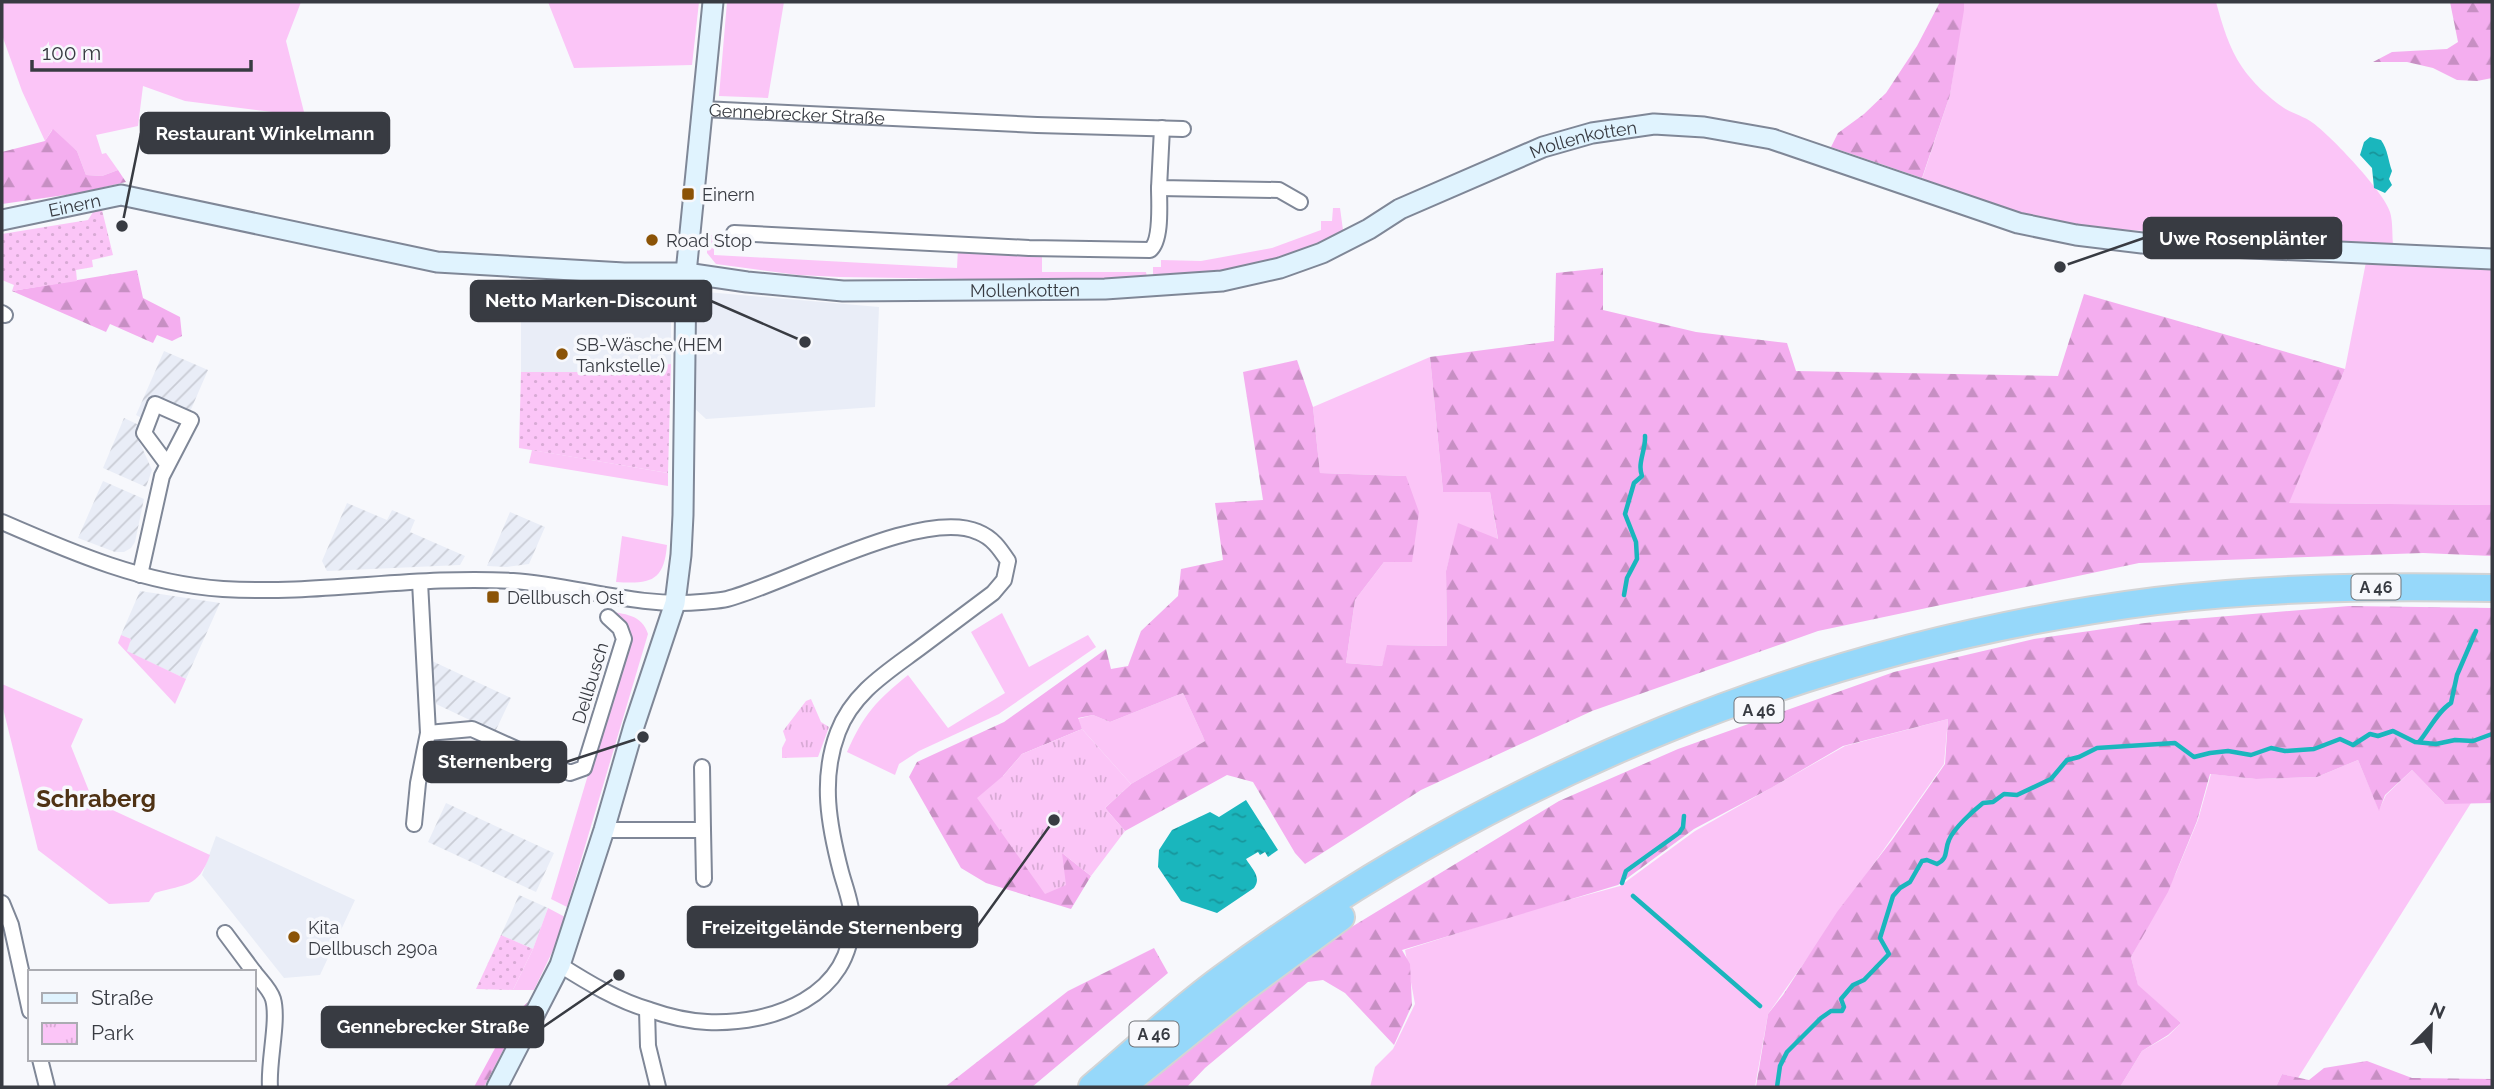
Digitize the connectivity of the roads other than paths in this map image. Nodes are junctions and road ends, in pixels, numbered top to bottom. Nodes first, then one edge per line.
1 (713, 2) edge
2 (703, 109) junction
3 (1162, 128) junction
4 (1183, 129) dead end
5 (1159, 188) junction
6 (1300, 202) dead end
7 (2, 220) edge
8 (734, 233) dead end
9 (2492, 259) edge
10 (686, 272) junction
11 (167, 464) dead end
12 (2, 522) edge
13 (140, 575) junction
14 (420, 582) junction
15 (2492, 588) edge
16 (2492, 602) edge
17 (674, 603) junction
18 (608, 617) dead end
19 (428, 733) junction
20 (702, 767) dead end
21 (414, 824) dead end
22 (604, 830) junction
23 (703, 830) junction
24 (704, 879) dead end
25 (2, 903) edge
26 (225, 933) dead end
27 (560, 965) junction
28 (253, 970) edge
29 (256, 975) edge
30 (28, 1002) edge
31 (647, 1010) junction
32 (40, 1061) edge
33 (47, 1087) edge
34 (270, 1087) edge
35 (497, 1087) edge
36 (658, 1087) edge
37 (1092, 1087) edge
38 (1121, 1087) edge

1 - 2 main road
2 - 3 street, Gennebrecker Straße
2 - 10 main road, Gennebrecker Straße
3 - 4 street, Gennebrecker Straße
3 - 5 street
5 - 6 street
5 - 8 street
7 - 10 main road, Einern
9 - 10 main road, Mollenkotten
10 - 17 main road, Gennebrecker Straße
11 - 13 street
12 - 13 street
13 - 14 street
14 - 17 street
14 - 19 street
15 - 37 highway, A 46
16 - 38 highway, A 46
17 - 22 main road, Gennebrecker Straße
17 - 31 street
18 - 19 street, Dellbusch
19 - 21 street
20 - 23 street
22 - 23 street
22 - 27 main road, Gennebrecker Straße
23 - 24 street
25 - 30 street
26 - 28 street
27 - 31 street
27 - 35 main road, Gennebrecker Straße
29 - 34 street
31 - 36 street
32 - 33 street

